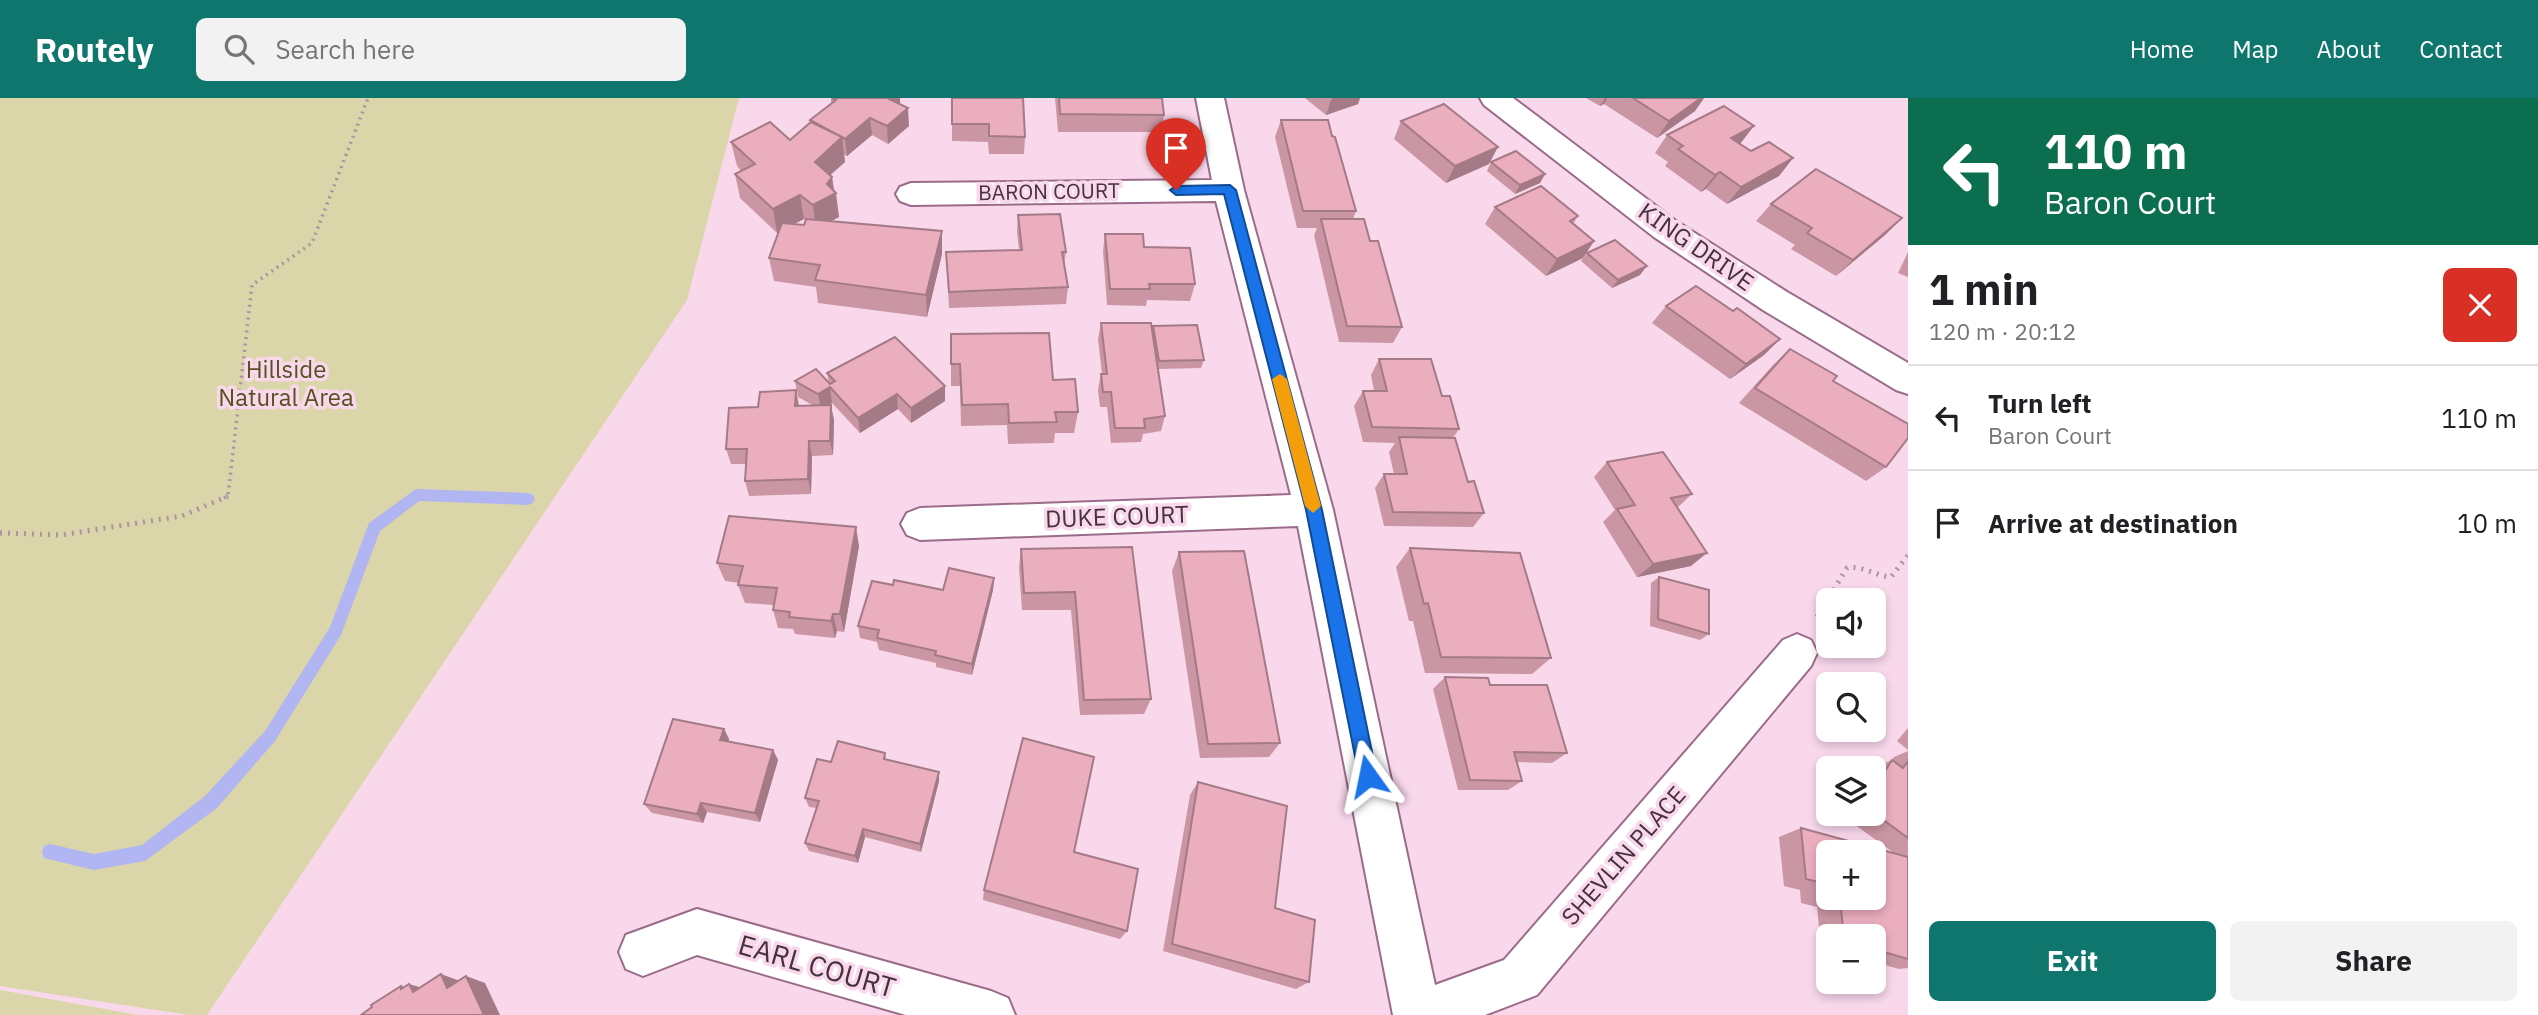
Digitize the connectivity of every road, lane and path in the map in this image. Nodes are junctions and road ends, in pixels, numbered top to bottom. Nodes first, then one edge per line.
1 (368, 98) edge
2 (1210, 98) edge
3 (1494, 98) edge
4 (1230, 190) junction
5 (911, 194) dead end
6 (1908, 380) edge
7 (1314, 510) junction
8 (920, 524) dead end
9 (0, 533) edge
10 (1908, 555) edge
11 (1797, 653) joint
12 (643, 951) dead end
13 (991, 1015) edge
14 (1419, 1015) edge

1 - 9 path
2 - 4 street
3 - 6 street, KING DRIVE
4 - 5 street, BARON COURT
4 - 7 street
7 - 8 street, DUKE COURT
7 - 14 street
10 - 11 path
11 - 14 street, SHEVLIN PLACE
12 - 13 street, EARL COURT

